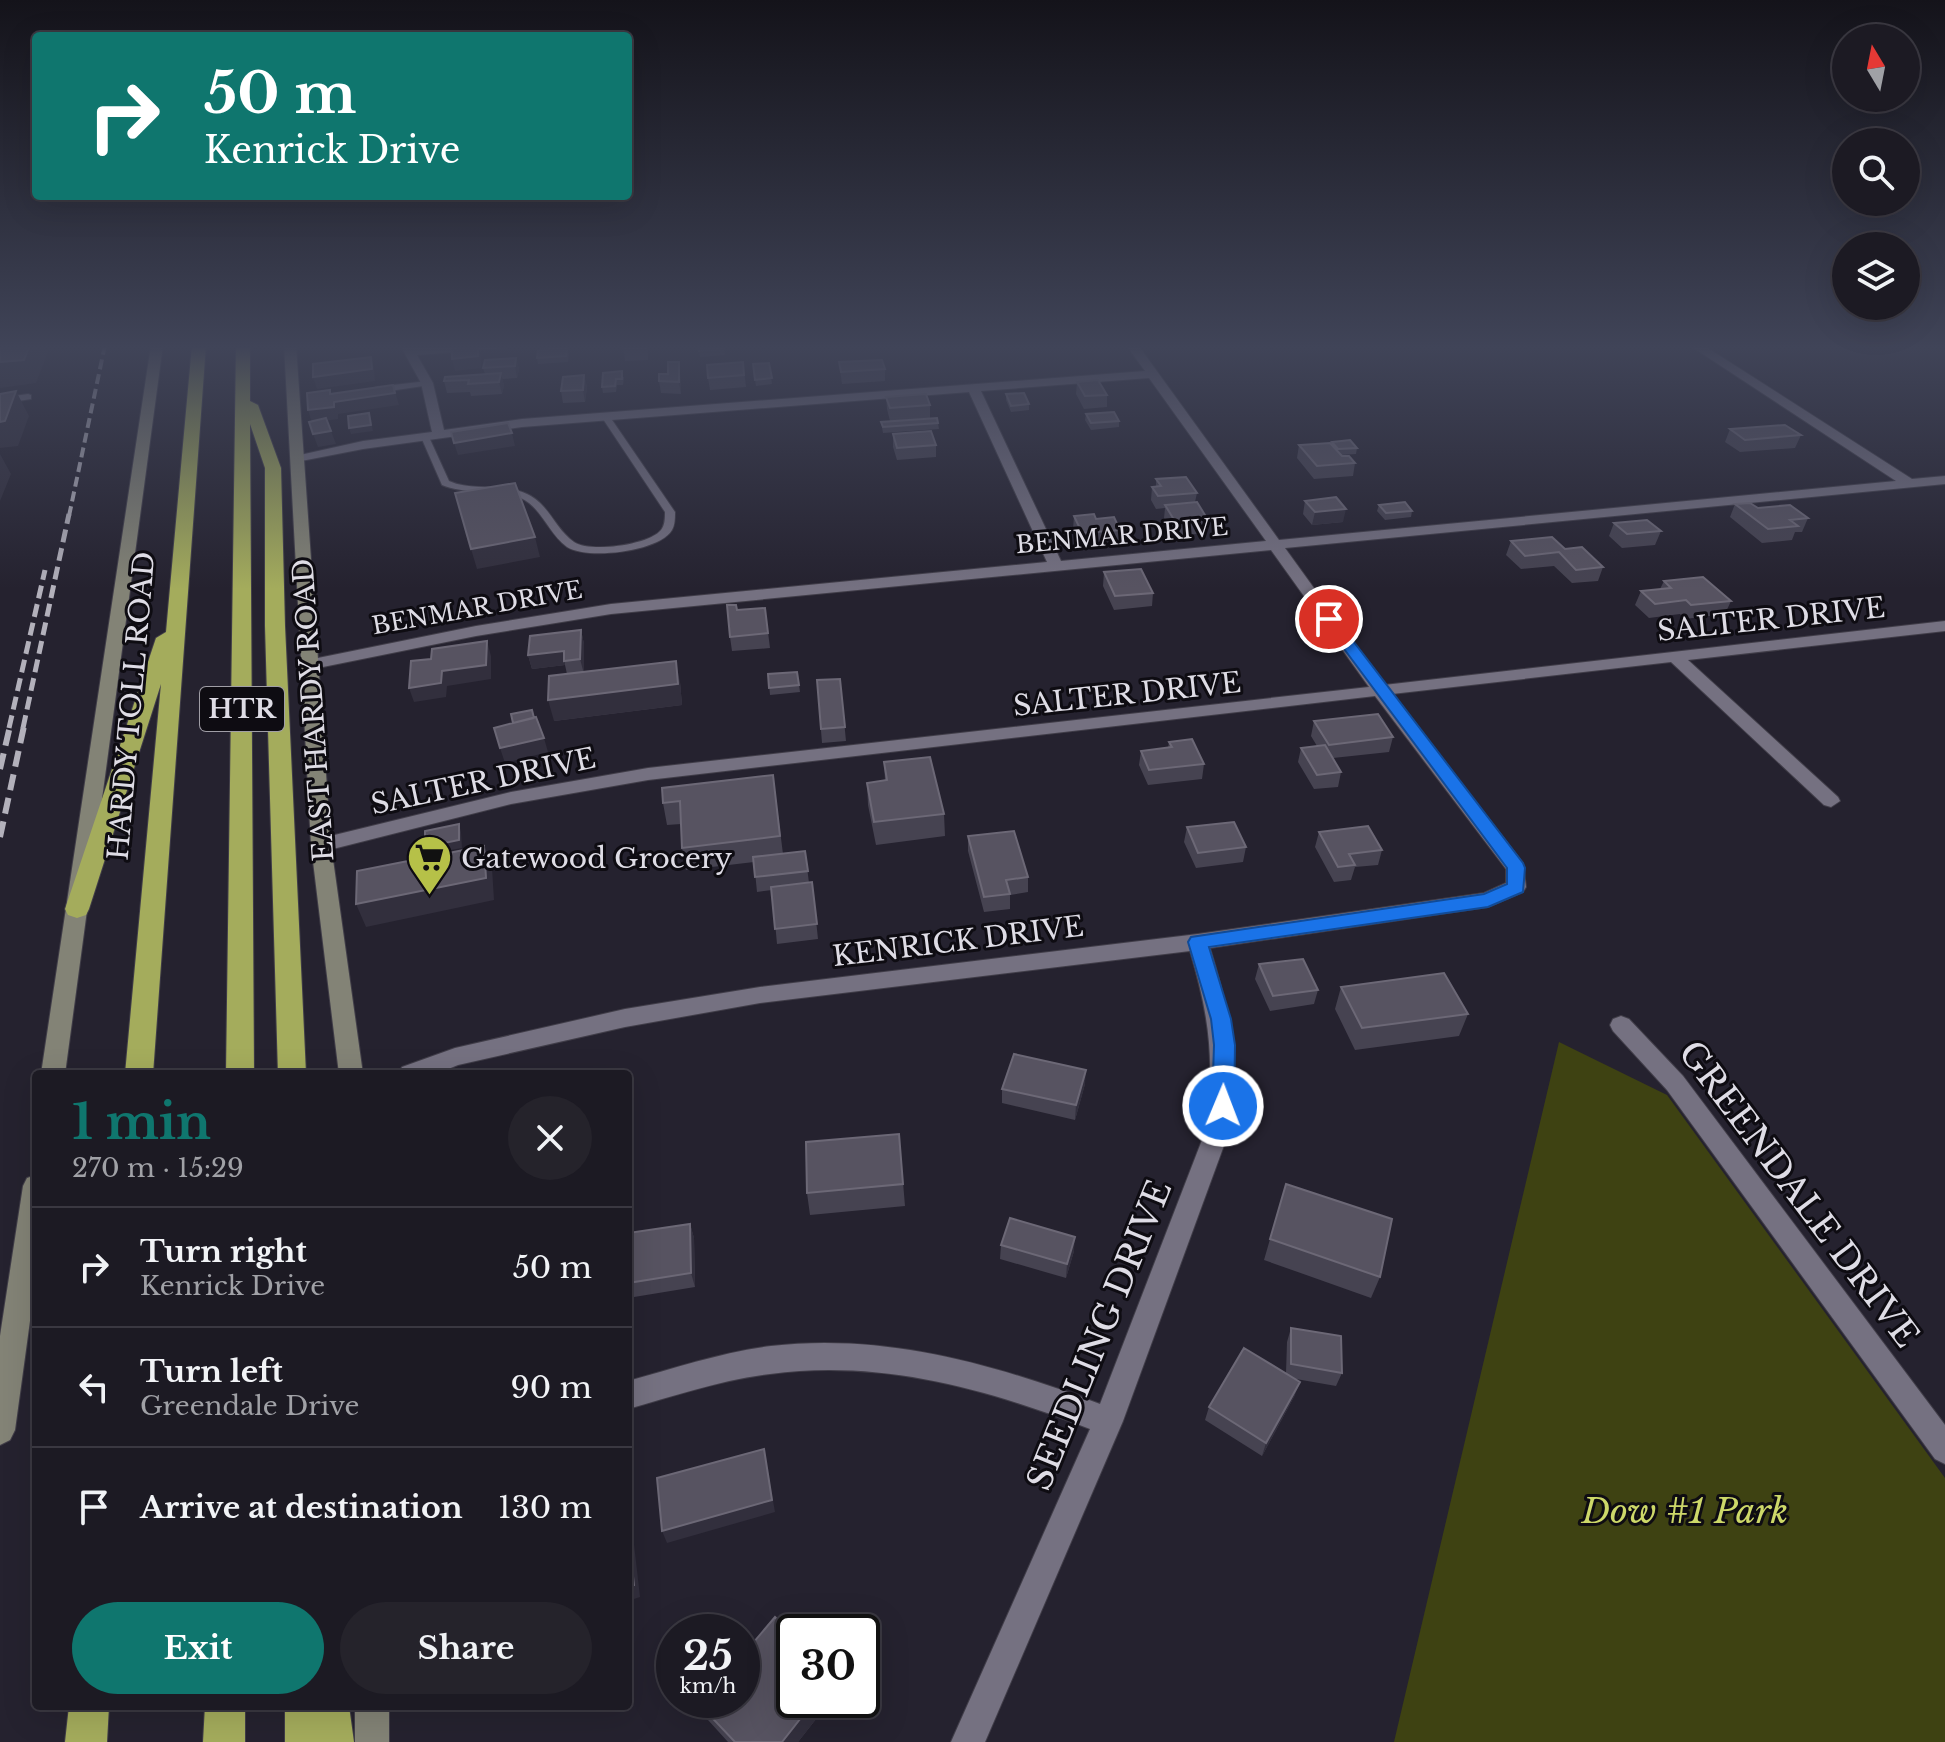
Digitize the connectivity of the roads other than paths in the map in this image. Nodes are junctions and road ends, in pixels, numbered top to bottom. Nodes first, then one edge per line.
1 (145, 426) edge
2 (192, 426) edge
3 (244, 426) edge
4 (258, 426) edge
5 (294, 426) edge
6 (437, 426) edge
7 (515, 426) edge
8 (612, 426) edge
9 (991, 426) edge
10 (1189, 426) edge
11 (1821, 426) edge
12 (439, 435) junction
13 (425, 437) junction
14 (296, 460) junction
15 (1945, 480) edge
16 (1909, 483) junction
17 (1276, 547) junction
18 (1056, 566) junction
19 (177, 605) junction
20 (1945, 626) edge
21 (1674, 656) junction
22 (308, 665) junction
23 (1381, 692) junction
24 (1831, 801) dead end
25 (321, 845) junction
26 (77, 909) junction
27 (1198, 942) junction
28 (1621, 1025) dead end
29 (54, 1070) edge
30 (139, 1070) edge
31 (240, 1070) edge
32 (292, 1070) edge
33 (350, 1070) edge
34 (421, 1070) edge
35 (32, 1213) edge
36 (632, 1394) edge
37 (1108, 1421) junction
38 (0, 1430) edge
39 (1945, 1449) edge
40 (89, 1710) edge
41 (225, 1710) edge
42 (305, 1710) edge
43 (329, 1710) edge
44 (372, 1710) edge
45 (86, 1742) edge
46 (224, 1742) edge
47 (306, 1742) edge
48 (333, 1742) edge
49 (372, 1742) edge
50 (968, 1742) edge

1 - 26 main road
2 - 19 highway, HARDY TOLL ROAD / HTR
3 - 31 highway, HTR
4 - 32 highway
5 - 14 main road, EAST HARDY ROAD
6 - 12 street
7 - 12 street
8 - 13 lane
9 - 18 street
10 - 17 street
11 - 16 street
12 - 13 street
13 - 14 street
14 - 22 main road, EAST HARDY ROAD
15 - 16 street, BENMAR DRIVE
16 - 17 street, BENMAR DRIVE
17 - 18 street, BENMAR DRIVE
17 - 23 street
18 - 22 street, BENMAR DRIVE
19 - 26 highway
19 - 30 highway, HARDY TOLL ROAD / HTR
20 - 21 street, SALTER DRIVE
21 - 23 street, SALTER DRIVE
21 - 24 street
22 - 25 main road, EAST HARDY ROAD
23 - 25 street, SALTER DRIVE
23 - 27 street, KENRICK DRIVE
25 - 33 main road, EAST HARDY ROAD
26 - 29 main road
27 - 34 street, KENRICK DRIVE
27 - 37 street, SEEDLING DRIVE
28 - 39 street, GREENDALE DRIVE
35 - 38 main road
36 - 37 street
37 - 50 street, SEEDLING DRIVE
40 - 45 highway
41 - 46 highway
42 - 47 highway
43 - 48 highway
44 - 49 main road

